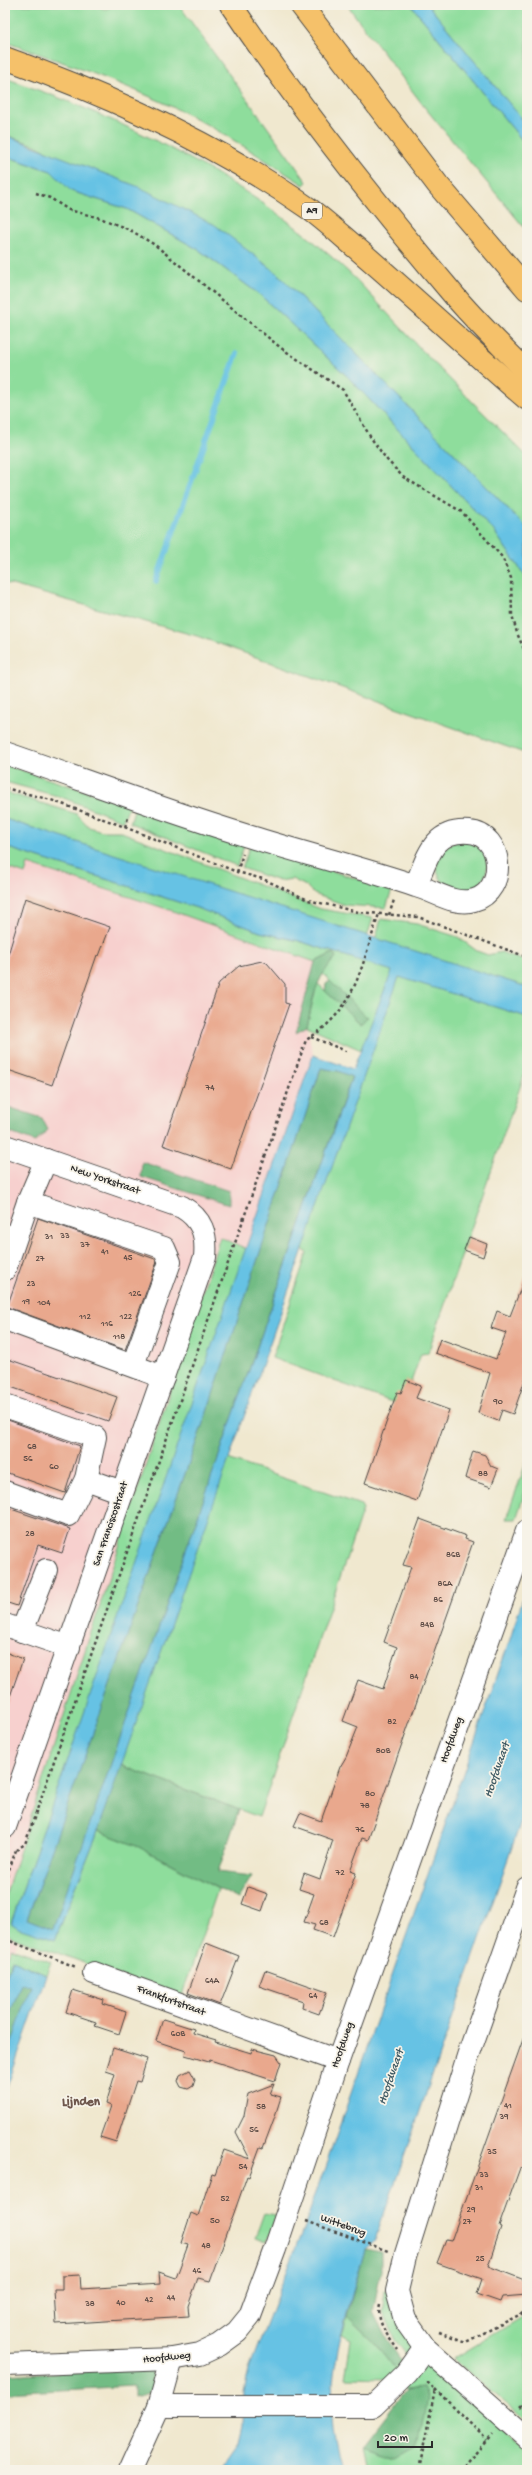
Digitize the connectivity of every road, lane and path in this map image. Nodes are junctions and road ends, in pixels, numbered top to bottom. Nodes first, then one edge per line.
1 (231, 5) edge
2 (301, 5) edge
3 (5, 58) edge
4 (36, 193) dead end
5 (527, 289) edge
6 (527, 372) edge
7 (527, 398) edge
8 (527, 656) edge
9 (5, 753) edge
10 (5, 788) edge
11 (416, 885) dead end
12 (379, 914) junction
13 (527, 957) edge
14 (311, 1037) junction
15 (346, 1051) dead end
16 (5, 1146) edge
17 (46, 1160) junction
18 (28, 1202) junction
19 (200, 1222) joint
20 (5, 1269) edge
21 (5, 1319) edge
22 (133, 1365) junction
23 (163, 1377) junction
24 (5, 1406) edge
25 (86, 1479) junction
26 (5, 1492) edge
27 (122, 1492) junction
28 (527, 1531) edge
29 (46, 1570) dead end
30 (14, 1628) edge
31 (69, 1647) junction
32 (10, 1795) edge
33 (5, 1826) edge
34 (5, 1881) edge
35 (527, 1888) edge
36 (5, 1940) edge
37 (9, 1941) junction
38 (5, 1953) edge
39 (94, 1973) joint
40 (338, 2061) junction
41 (303, 2221) dead end
42 (384, 2249) dead end
43 (527, 2311) edge
44 (405, 2320) junction
45 (426, 2348) junction
46 (172, 2360) junction
47 (5, 2365) edge
48 (435, 2390) dead end
49 (159, 2406) junction
50 (527, 2438) edge
51 (487, 2440) dead end
52 (130, 2470) edge

1 - 6 highway
2 - 5 highway
3 - 7 highway, A9
4 - 8 path
9 - 11 street
10 - 12 path
12 - 13 path
12 - 14 path
14 - 15 path
14 - 34 path
16 - 17 street, New Yorkstraat
17 - 18 street
17 - 19 street, New Yorkstraat
18 - 20 street
18 - 22 street
19 - 23 street, San Franciscostraat
21 - 22 street
22 - 23 street
23 - 27 street, San Franciscostraat
24 - 25 street
25 - 26 street
25 - 27 street
27 - 31 street, San Franciscostraat
28 - 40 street, Hoofdweg
29 - 30 street
30 - 31 street
31 - 32 street, San Franciscostraat
32 - 33 street, San Franciscostraat
35 - 44 street
36 - 37 path
37 - 38 path
37 - 39 path
39 - 40 street, Frankfurtstraat
40 - 46 street, Hoofdweg
41 - 42 path, Wittebrug
43 - 44 path
44 - 45 street
45 - 49 street
45 - 50 street
46 - 47 street, Hoofdweg
46 - 49 street
48 - 51 path
49 - 52 street

